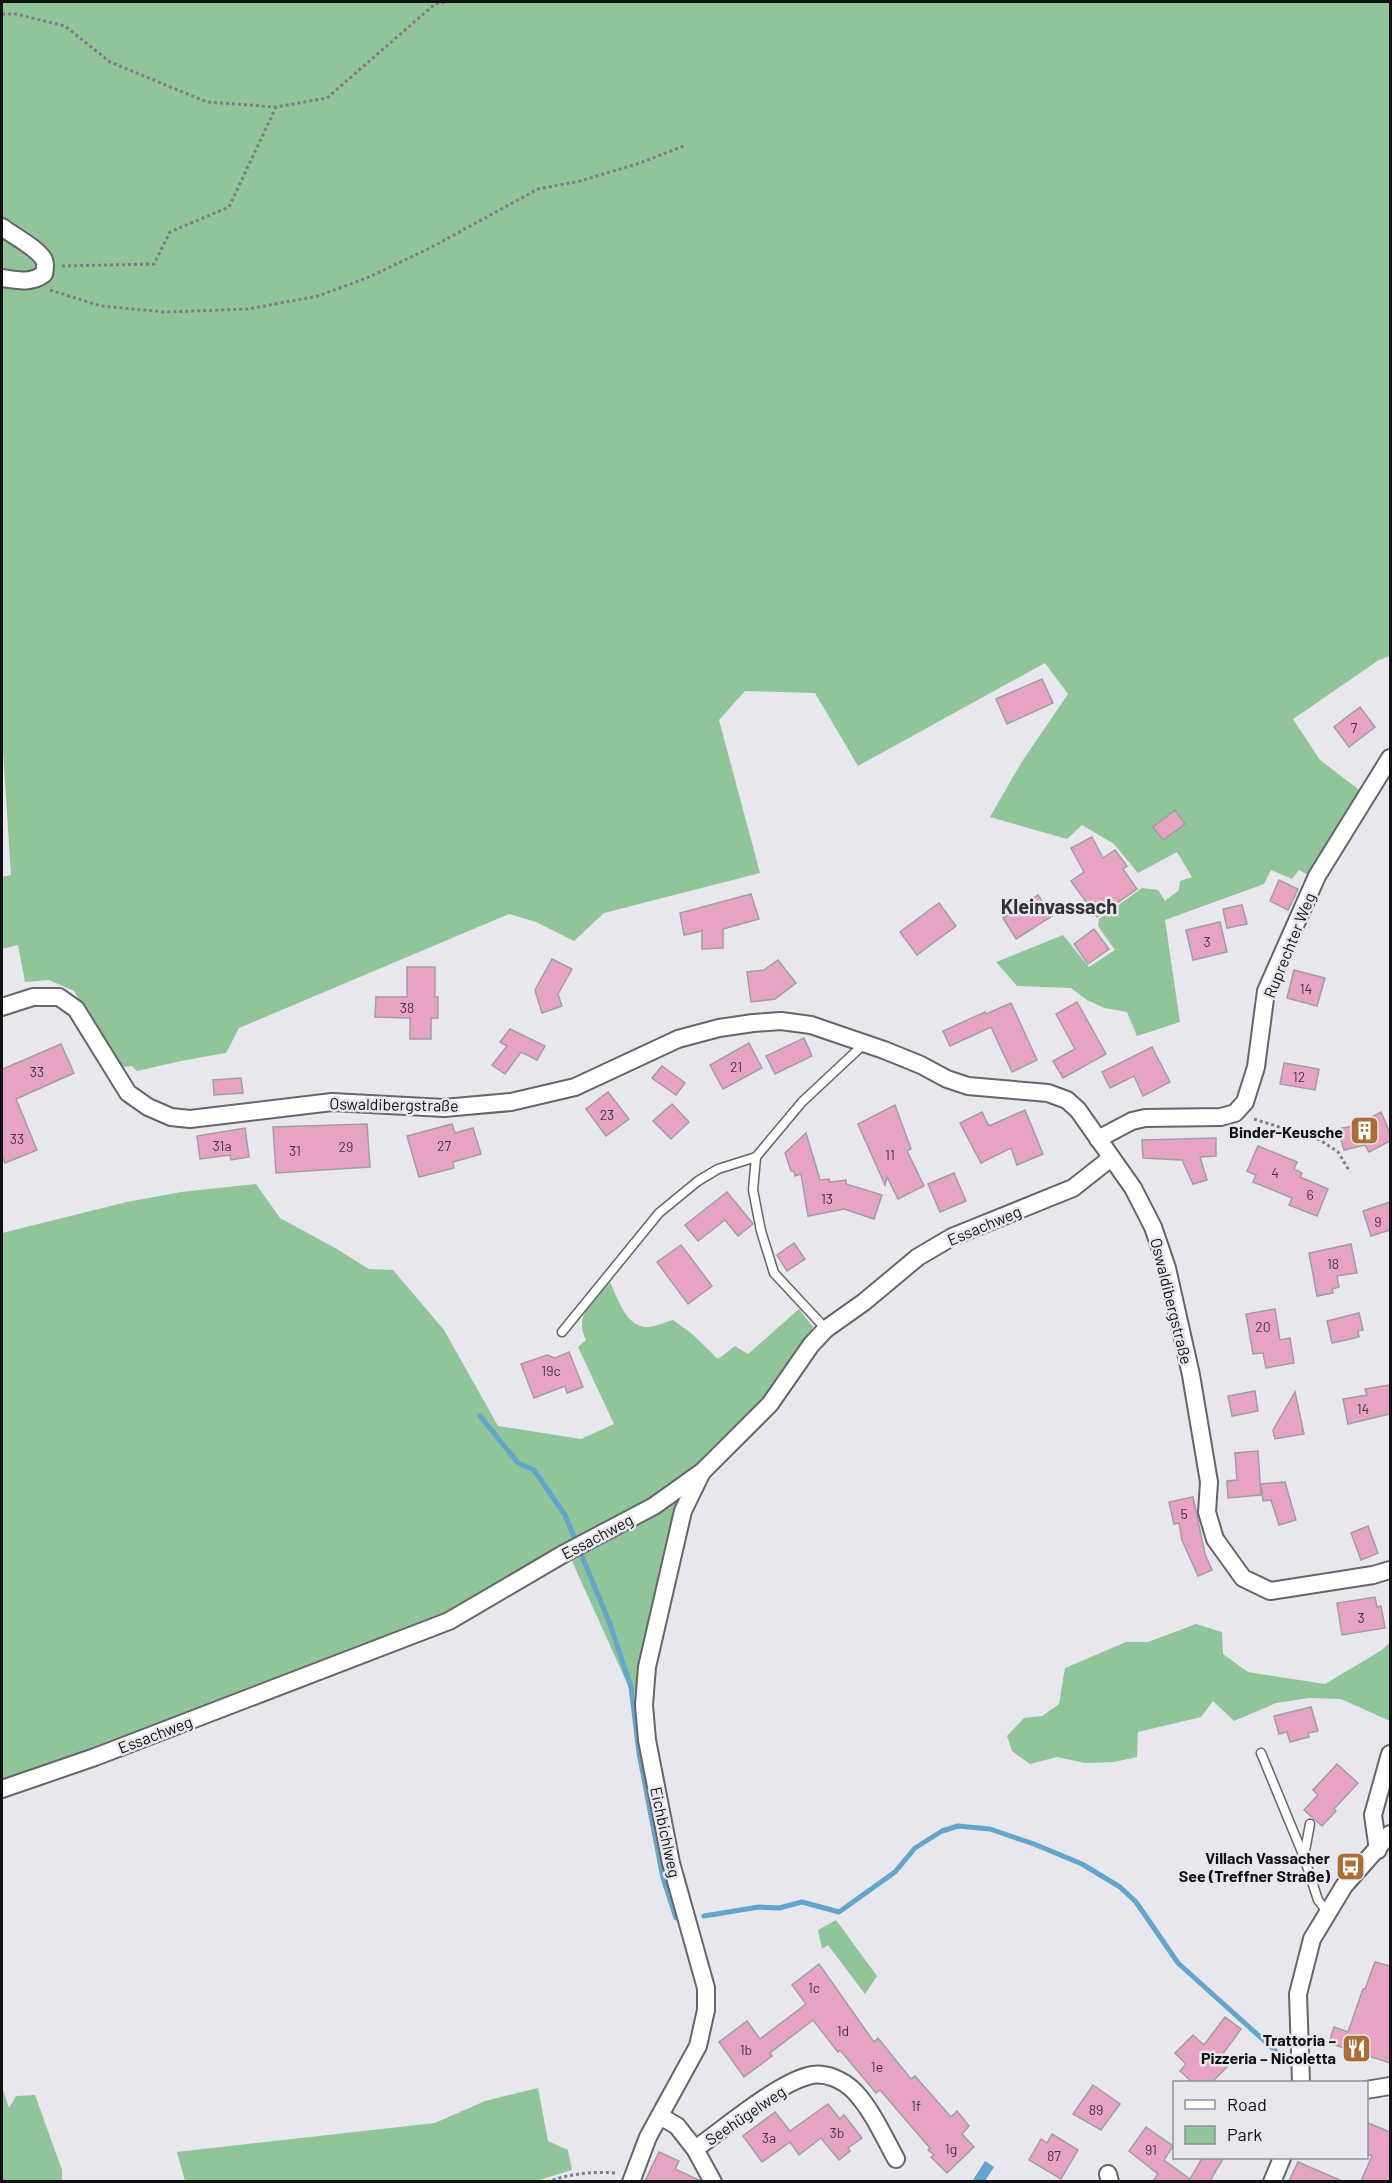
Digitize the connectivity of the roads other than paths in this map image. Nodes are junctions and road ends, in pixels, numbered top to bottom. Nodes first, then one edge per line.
1 (2, 227) edge
2 (2, 278) edge
3 (1390, 758) edge
4 (2, 1007) edge
5 (865, 1044) junction
6 (1098, 1139) junction
7 (756, 1157) junction
8 (1111, 1158) junction
9 (826, 1329) junction
10 (562, 1332) dead end
11 (703, 1471) junction
12 (1390, 1570) edge
13 (1261, 1753) dead end
14 (1390, 1754) edge
15 (2, 1788) edge
16 (1310, 1824) dead end
17 (1390, 1834) edge
18 (1378, 1850) junction
19 (1304, 1857) junction
20 (1328, 1913) junction
21 (1301, 2081) edge
22 (1390, 2086) edge
23 (1368, 2090) edge
24 (660, 2116) junction
25 (695, 2149) junction
26 (896, 2159) dead end
27 (1281, 2159) edge
28 (632, 2178) edge
29 (713, 2181) edge
30 (1272, 2181) edge

1 - 2 street
3 - 6 street, Ruprechter Weg
4 - 5 street, Oswaldibergstraße
5 - 6 street, Oswaldibergstraße
5 - 7 lane
6 - 8 street, Oswaldibergstraße
7 - 9 lane
7 - 10 lane
8 - 9 street, Essachweg
8 - 12 street, Oswaldibergstraße
9 - 11 street, Essachweg
11 - 15 street, Essachweg
11 - 24 street, Eichbichlweg
13 - 19 lane
14 - 18 street
16 - 19 lane
17 - 18 street
18 - 20 street
19 - 20 lane
20 - 21 street
22 - 23 street
24 - 25 street, Seehügelweg
24 - 28 street, Eichbichlweg
25 - 26 street, Seehügelweg
25 - 29 street, Seehügelweg
27 - 30 street

